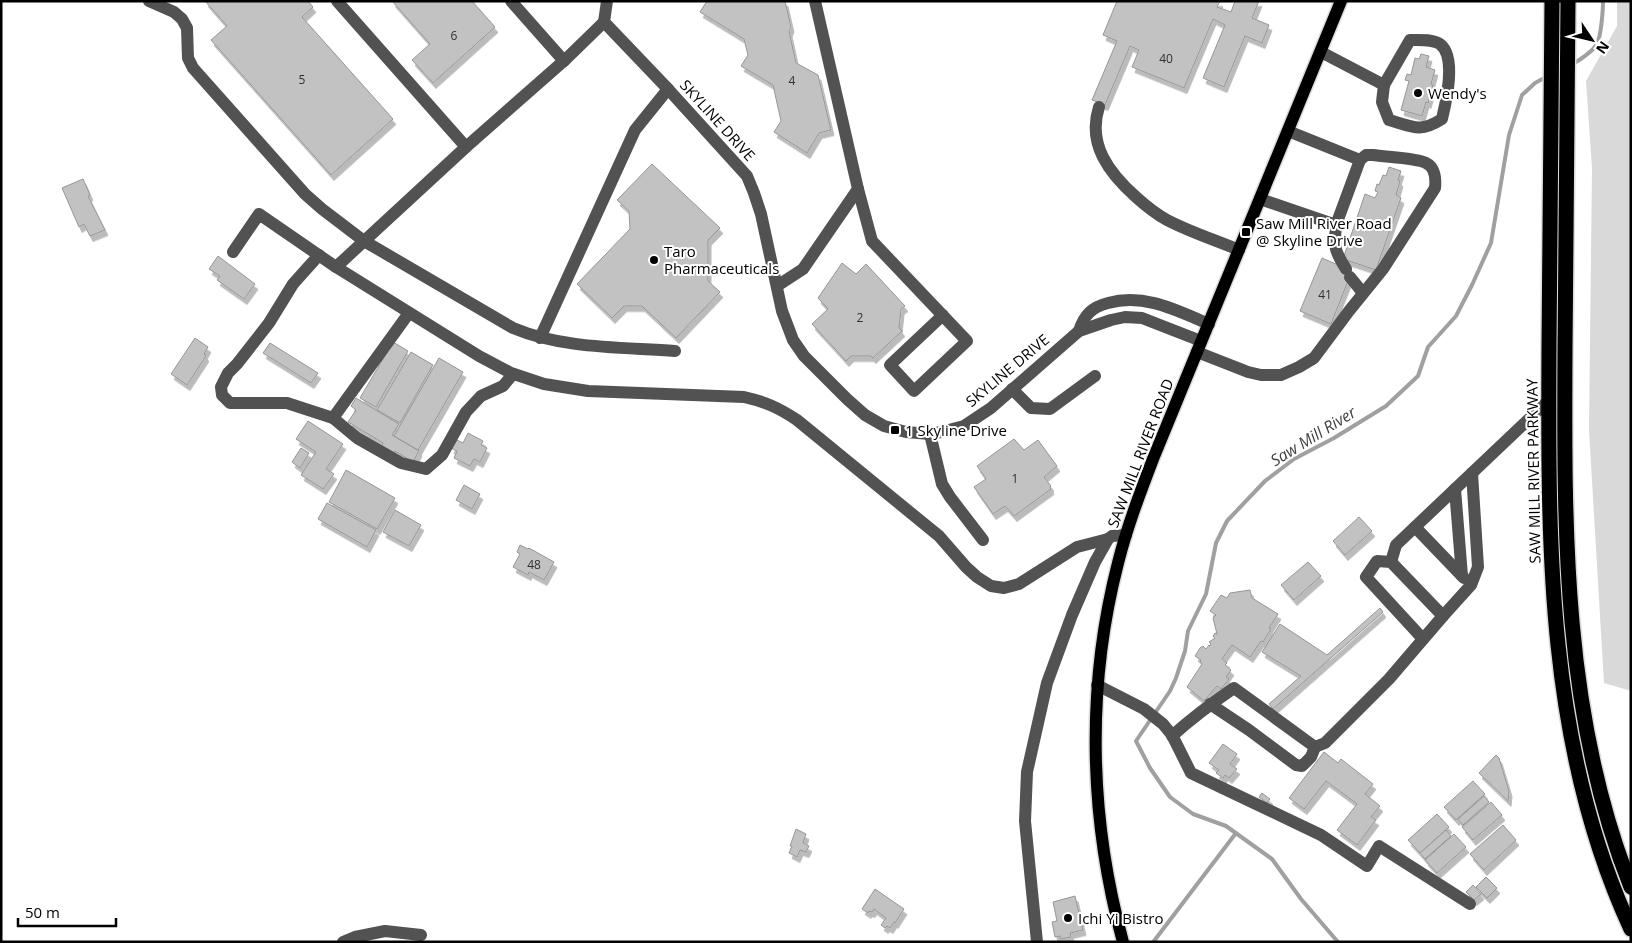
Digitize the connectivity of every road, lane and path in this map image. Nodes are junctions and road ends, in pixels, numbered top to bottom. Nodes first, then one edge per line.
1 (149, 1) edge
2 (337, 1) edge
3 (511, 1) edge
4 (606, 1) edge
5 (815, 1) edge
6 (1341, 1) edge
7 (1552, 1) edge
8 (1568, 1) edge
9 (604, 22) junction
10 (1321, 52) junction
11 (564, 61) junction
12 (1384, 85) junction
13 (668, 89) junction
14 (1099, 107) dead end
15 (1288, 131) junction
16 (466, 147) junction
17 (1360, 160) junction
18 (858, 189) junction
19 (1260, 199) junction
20 (1336, 225) junction
21 (364, 241) junction
22 (1239, 250) junction
23 (234, 252) dead end
24 (318, 255) junction
25 (336, 267) junction
26 (777, 286) junction
27 (1363, 293) junction
28 (409, 312) junction
29 (943, 316) junction
30 (1209, 324) junction
31 (1078, 331) junction
32 (540, 338) junction
33 (1199, 346) junction
34 (675, 351) dead end
35 (513, 374) junction
36 (1095, 376) dead end
37 (1012, 389) junction
38 (1549, 400) junction
39 (333, 418) junction
40 (930, 434) junction
41 (1472, 474) junction
42 (1455, 489) junction
43 (1415, 527) junction
44 (1126, 535) junction
45 (1108, 539) junction
46 (984, 540) dead end
47 (1391, 562) junction
48 (1467, 580) junction
49 (1443, 616) junction
50 (1423, 639) junction
51 (1097, 685) junction
52 (1210, 704) junction
53 (1172, 736) junction
54 (1315, 747) junction
55 (1631, 887) edge
56 (1470, 904) dead end
57 (1631, 929) edge
58 (422, 935) dead end
59 (343, 942) edge
60 (1038, 942) edge
61 (1123, 942) edge

1 - 21 street
2 - 16 street
3 - 11 street
4 - 9 street
5 - 18 street
6 - 10 main road, SAW MILL RIVER ROAD
7 - 38 highway, SAW MILL RIVER PARKWAY
8 - 55 highway
9 - 11 street
9 - 13 street, SKYLINE DRIVE
10 - 12 street
10 - 15 main road, SAW MILL RIVER ROAD
11 - 16 street
12 - 12 street
13 - 26 street, SKYLINE DRIVE
13 - 32 street
14 - 22 street
15 - 17 street
15 - 19 main road, SAW MILL RIVER ROAD
16 - 21 street
17 - 20 street
17 - 27 street, SKYLINE DRIVE
18 - 26 street
18 - 29 street
19 - 20 street
19 - 22 main road, SAW MILL RIVER ROAD
20 - 27 street
21 - 25 street
21 - 32 street
22 - 30 main road, SAW MILL RIVER ROAD
23 - 24 street
24 - 25 street
24 - 39 street
25 - 28 street
26 - 40 street, SKYLINE DRIVE
27 - 33 street, SKYLINE DRIVE
28 - 35 street
28 - 39 street
29 - 29 street
30 - 31 street, SKYLINE DRIVE
30 - 33 main road, SAW MILL RIVER ROAD
31 - 33 street, SKYLINE DRIVE
31 - 37 street, SKYLINE DRIVE
32 - 34 street
33 - 44 main road, SAW MILL RIVER ROAD
35 - 39 street
35 - 45 street
36 - 37 street
37 - 40 street, SKYLINE DRIVE
38 - 41 street
38 - 57 highway, SAW MILL RIVER PARKWAY
40 - 46 street
41 - 42 street
41 - 48 street
42 - 43 street
42 - 48 street
43 - 47 street
43 - 48 street
44 - 45 street
44 - 51 main road, SAW MILL RIVER ROAD
45 - 60 street
47 - 49 street
47 - 50 street
48 - 49 street
49 - 50 street
50 - 54 street
51 - 53 street
51 - 61 main road, SAW MILL RIVER ROAD
52 - 53 street
52 - 54 street
52 - 54 street
53 - 56 street
58 - 59 street

